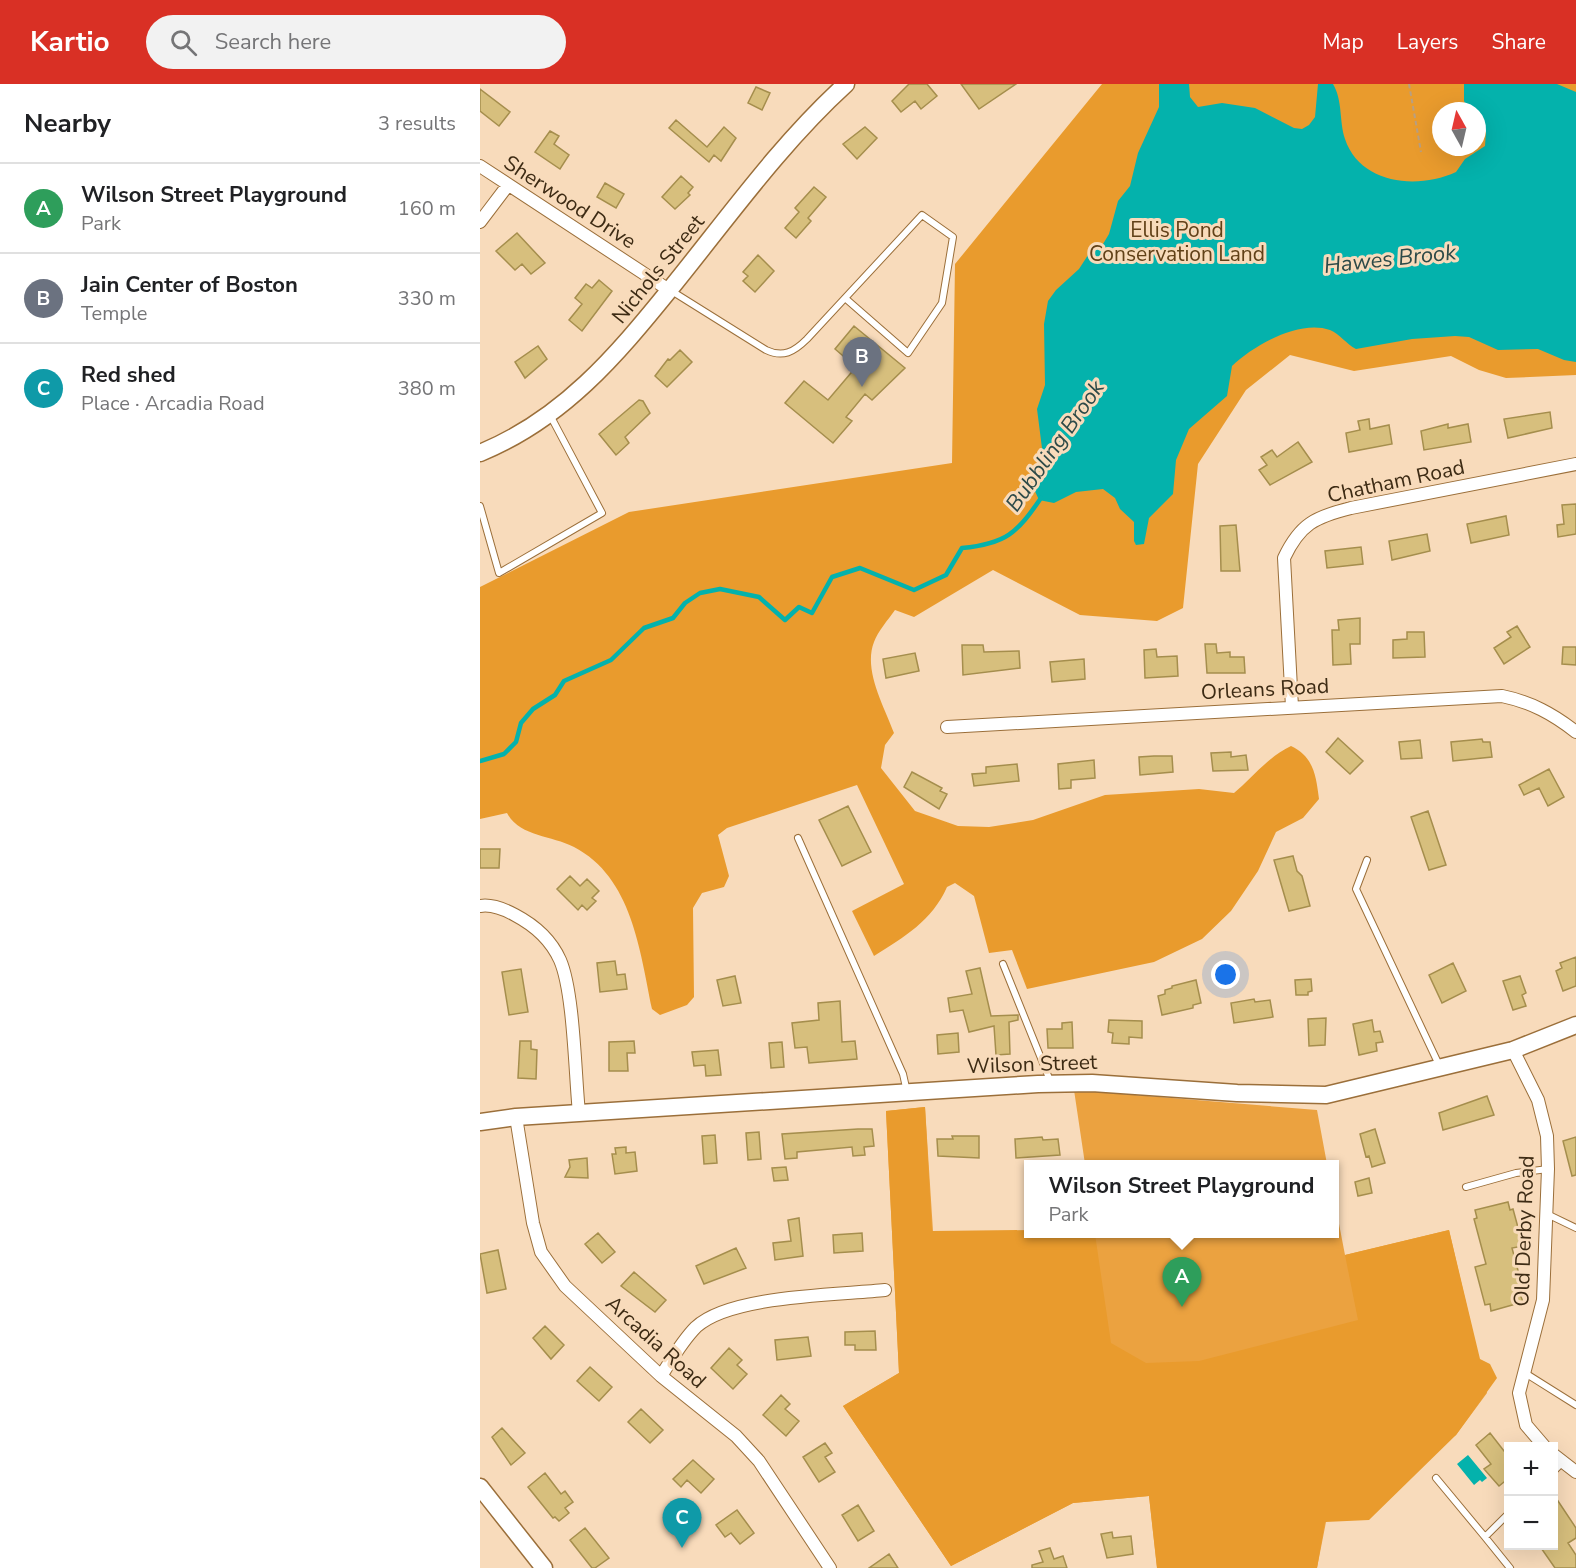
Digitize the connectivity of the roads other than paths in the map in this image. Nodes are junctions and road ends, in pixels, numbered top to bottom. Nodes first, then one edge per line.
1 (846, 84) edge
2 (480, 166) edge
3 (508, 185) junction
4 (480, 222) edge
5 (669, 290) junction
6 (845, 298) junction
7 (550, 415) junction
8 (480, 453) edge
9 (1576, 464) edge
10 (480, 506) edge
11 (1292, 707) junction
12 (947, 727) dead end
13 (1576, 732) edge
14 (798, 838) dead end
15 (1366, 860) dead end
16 (480, 906) edge
17 (1003, 964) dead end
18 (1576, 1025) edge
19 (1514, 1050) junction
20 (1441, 1068) junction
21 (1052, 1083) junction
22 (907, 1093) junction
23 (579, 1113) junction
24 (516, 1117) junction
25 (480, 1122) edge
26 (1548, 1169) junction
27 (1466, 1186) dead end
28 (1546, 1213) junction
29 (1576, 1228) edge
30 (885, 1290) dead end
31 (1525, 1373) junction
32 (661, 1376) junction
33 (1576, 1405) edge
34 (1541, 1442) edge
35 (1558, 1463) edge
36 (1576, 1472) edge
37 (1436, 1478) dead end
38 (480, 1487) edge
39 (1504, 1519) edge
40 (1485, 1537) junction
41 (544, 1568) edge
42 (830, 1568) edge
43 (1510, 1568) edge

1 - 5 street, Nichols Street
2 - 3 street, Sherwood Drive
3 - 4 street
3 - 5 street, Sherwood Drive
5 - 6 lane
5 - 7 street, Nichols Street
6 - 6 lane
7 - 8 street, Nichols Street
7 - 10 lane
9 - 11 street, Chatham Road
11 - 12 street, Orleans Road
11 - 13 street, Orleans Road
14 - 22 lane
15 - 20 lane
16 - 23 street
17 - 21 lane
18 - 19 street, Wilson Street
19 - 20 street, Wilson Street
19 - 26 street, Old Derby Road
20 - 21 street, Wilson Street
21 - 22 street, Wilson Street
22 - 23 street, Wilson Street
23 - 24 street, Wilson Street
24 - 25 street, Wilson Street
24 - 32 street, Arcadia Road
26 - 27 lane
26 - 28 street, Old Derby Road
28 - 29 lane
28 - 31 street, Old Derby Road
30 - 32 street
31 - 33 lane
31 - 34 street, Old Derby Road
32 - 42 street, Arcadia Road
35 - 36 street
37 - 40 lane
38 - 41 street
39 - 40 lane
40 - 43 lane

